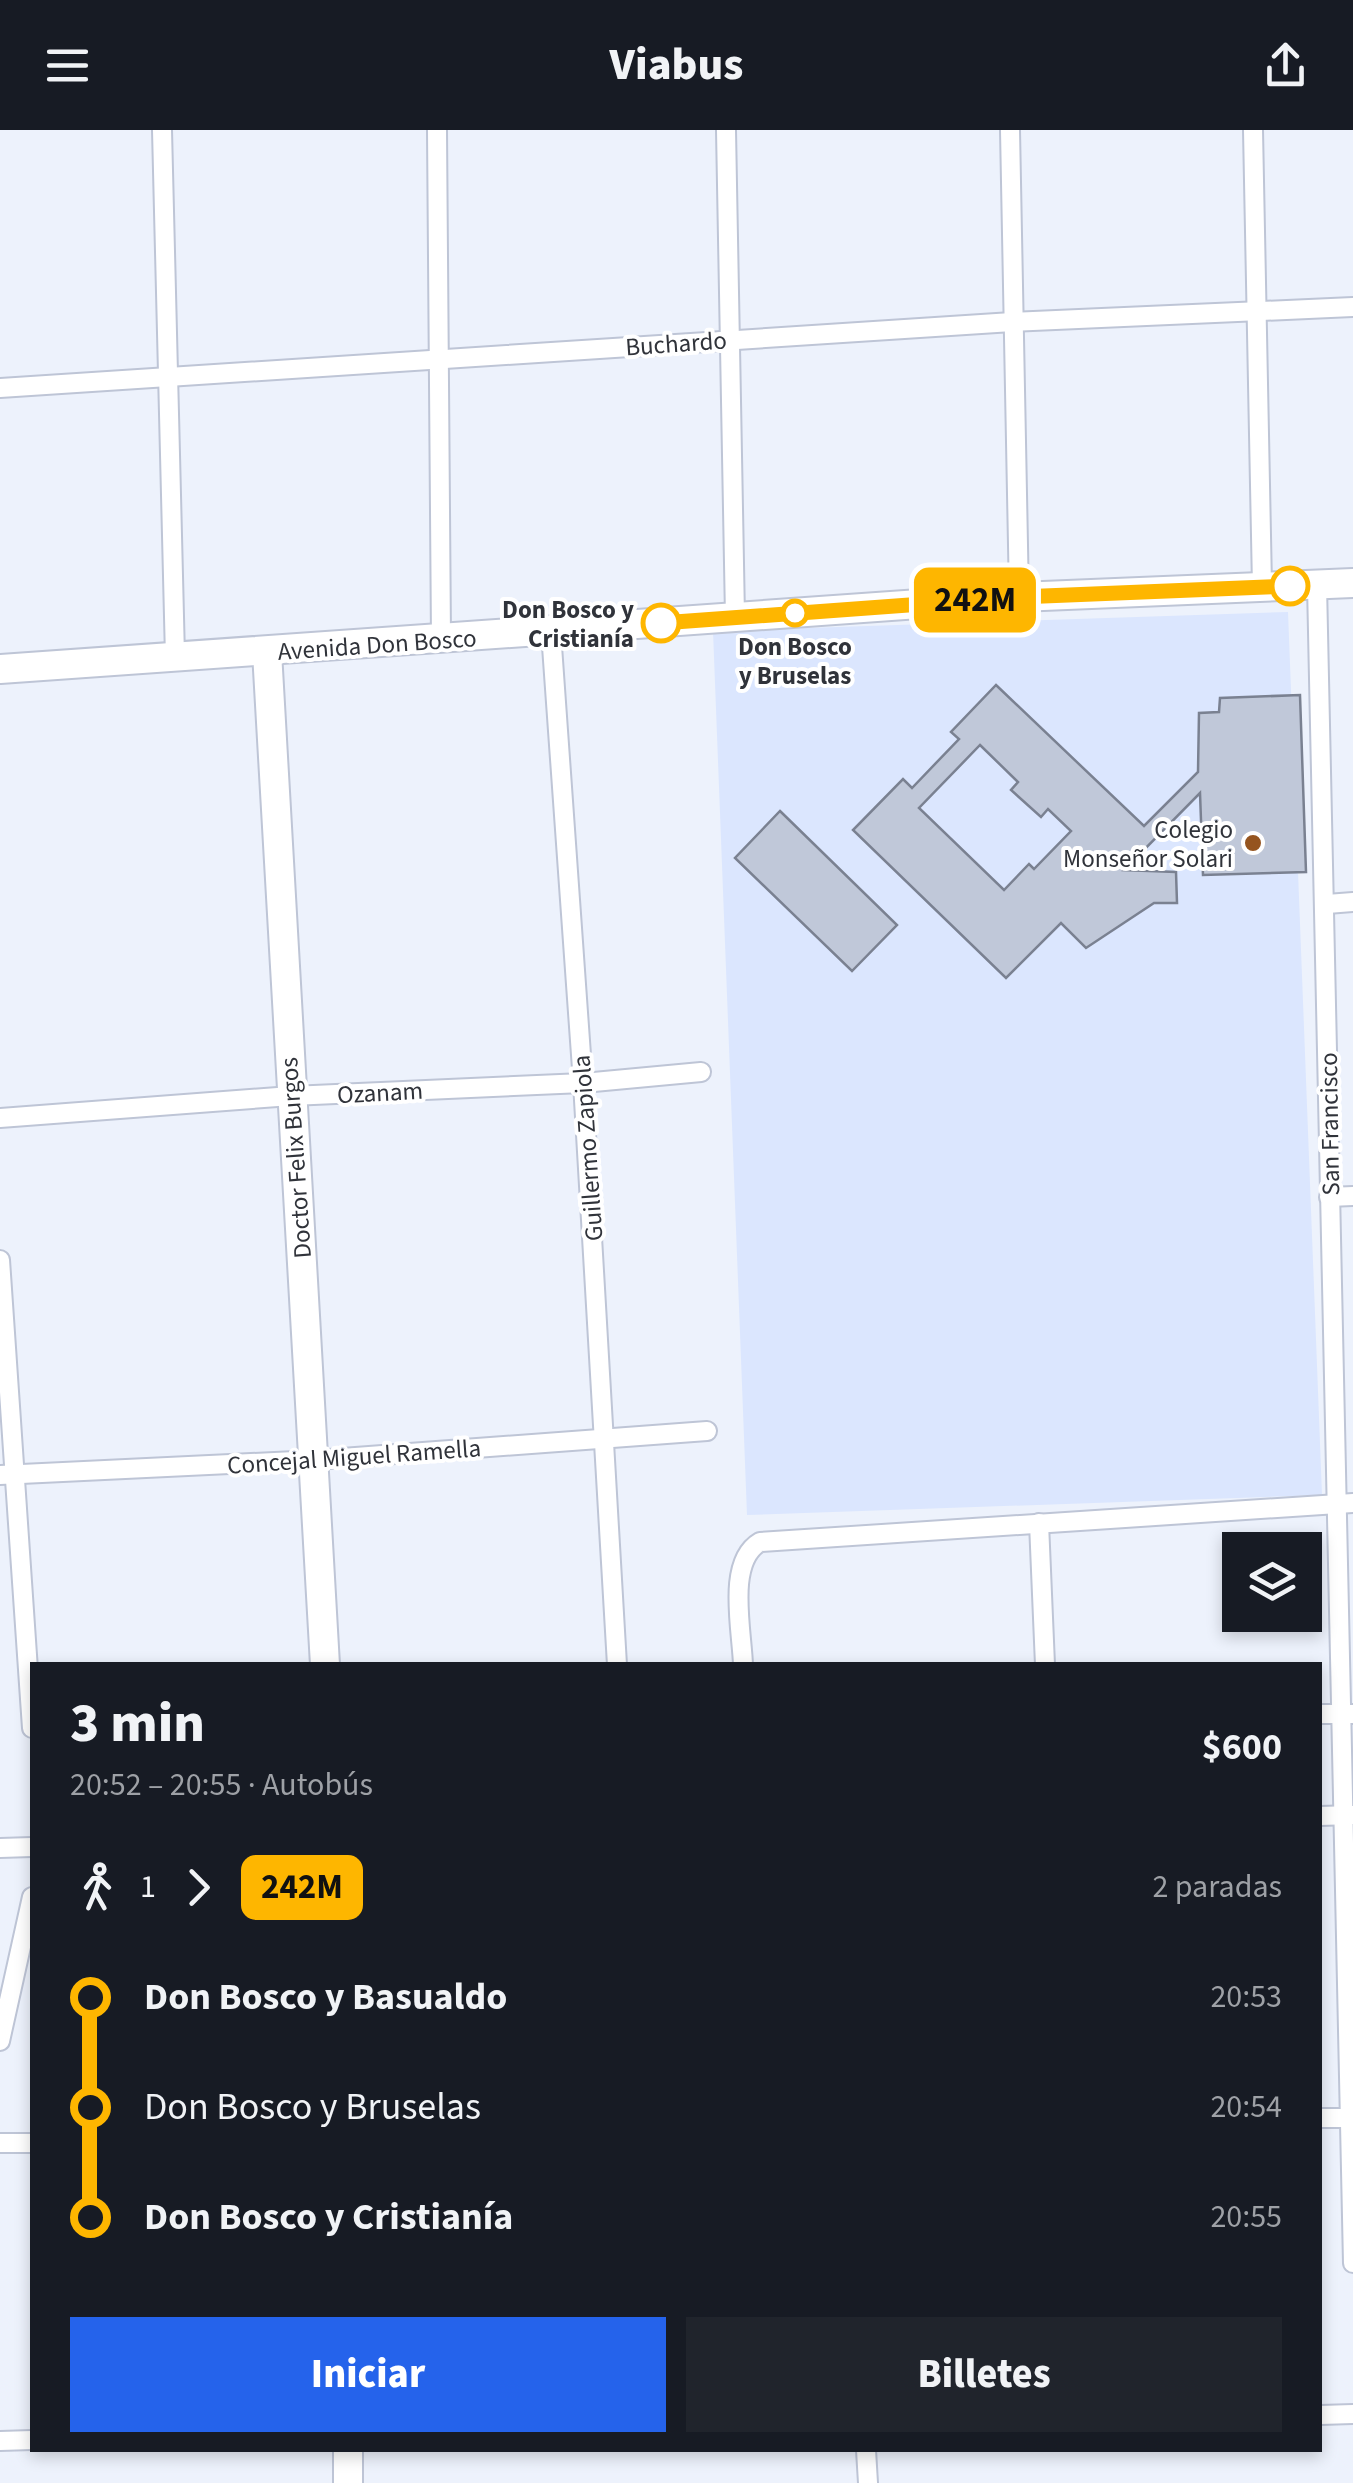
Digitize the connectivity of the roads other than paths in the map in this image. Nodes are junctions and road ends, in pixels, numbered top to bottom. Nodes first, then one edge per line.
1 (162, 130) edge
2 (437, 130) edge
3 (726, 130) edge
4 (1010, 130) edge
5 (1253, 130) edge
6 (1353, 308) edge
7 (1254, 311) junction
8 (1012, 322) junction
9 (729, 339) junction
10 (440, 362) junction
11 (171, 378) junction
12 (0, 388) edge
13 (1353, 583) edge
14 (1318, 585) junction
15 (1262, 586) junction
16 (1019, 597) junction
17 (735, 618) junction
18 (551, 632) junction
19 (441, 638) junction
20 (267, 652) junction
21 (175, 657) junction
22 (0, 669) edge
23 (1353, 902) edge
24 (1326, 904) junction
25 (701, 1072) dead end
26 (584, 1083) junction
27 (291, 1096) junction
28 (0, 1118) edge
29 (1353, 1196) edge
30 (1329, 1197) junction
31 (0, 1260) edge
32 (708, 1430) dead end
33 (606, 1439) junction
34 (315, 1460) junction
35 (7, 1475) edge
36 (1345, 1504) edge
37 (1040, 1523) junction
38 (325, 1662) edge
39 (617, 1662) edge
40 (744, 1662) edge
41 (1045, 1662) edge
42 (30, 1708) edge
43 (1322, 1714) edge
44 (1348, 1714) edge
45 (1348, 1815) edge
46 (1322, 1816) edge
47 (30, 1847) edge
48 (0, 1848) edge
49 (30, 1906) edge
50 (0, 2041) edge
51 (1322, 2118) edge
52 (1352, 2118) edge
53 (30, 2143) edge
54 (0, 2144) edge
55 (1353, 2263) edge
56 (1353, 2414) edge
57 (1322, 2415) edge
58 (30, 2440) edge
59 (0, 2441) edge
60 (348, 2452) edge
61 (866, 2452) edge
62 (348, 2483) edge
63 (868, 2483) edge

1 - 11 street
2 - 10 street
3 - 9 street
4 - 8 street
5 - 7 street
6 - 7 street, Buchardo
7 - 8 street, Buchardo
7 - 15 street
8 - 9 street, Buchardo
8 - 16 street
9 - 10 street, Buchardo
9 - 17 street
10 - 11 street, Buchardo
10 - 19 street
11 - 12 street, Buchardo
11 - 21 street
13 - 14 main road, Avenida Don Bosco
14 - 15 main road, Avenida Don Bosco
14 - 24 street, San Francisco
15 - 16 main road, Avenida Don Bosco
16 - 17 main road, Avenida Don Bosco
17 - 18 main road, Avenida Don Bosco
18 - 19 main road, Avenida Don Bosco
18 - 26 street, Guillermo Zapiola
19 - 20 main road, Avenida Don Bosco
20 - 21 main road, Avenida Don Bosco
20 - 27 main road, Doctor Felix Burgos
21 - 22 main road, Avenida Don Bosco
23 - 24 street
24 - 30 street, San Francisco
25 - 26 street, Ozanam
26 - 27 street, Ozanam
26 - 33 street, Guillermo Zapiola
27 - 28 street, Ozanam
27 - 34 main road, Doctor Felix Burgos
29 - 30 street
30 - 36 street, San Francisco
31 - 35 street
32 - 33 street, Concejal Miguel Ramella
33 - 34 street, Concejal Miguel Ramella
33 - 39 street, Guillermo Zapiola
34 - 35 street, Concejal Miguel Ramella
34 - 38 main road, Doctor Felix Burgos
35 - 42 street
36 - 37 street
36 - 44 street, San Francisco
37 - 40 street
37 - 41 street
43 - 44 street
44 - 45 street, San Francisco
45 - 46 street
45 - 52 street, San Francisco
47 - 48 street
49 - 50 street
51 - 52 street
52 - 55 street, San Francisco
53 - 54 street
56 - 57 street
58 - 59 street
60 - 62 main road
61 - 63 street

